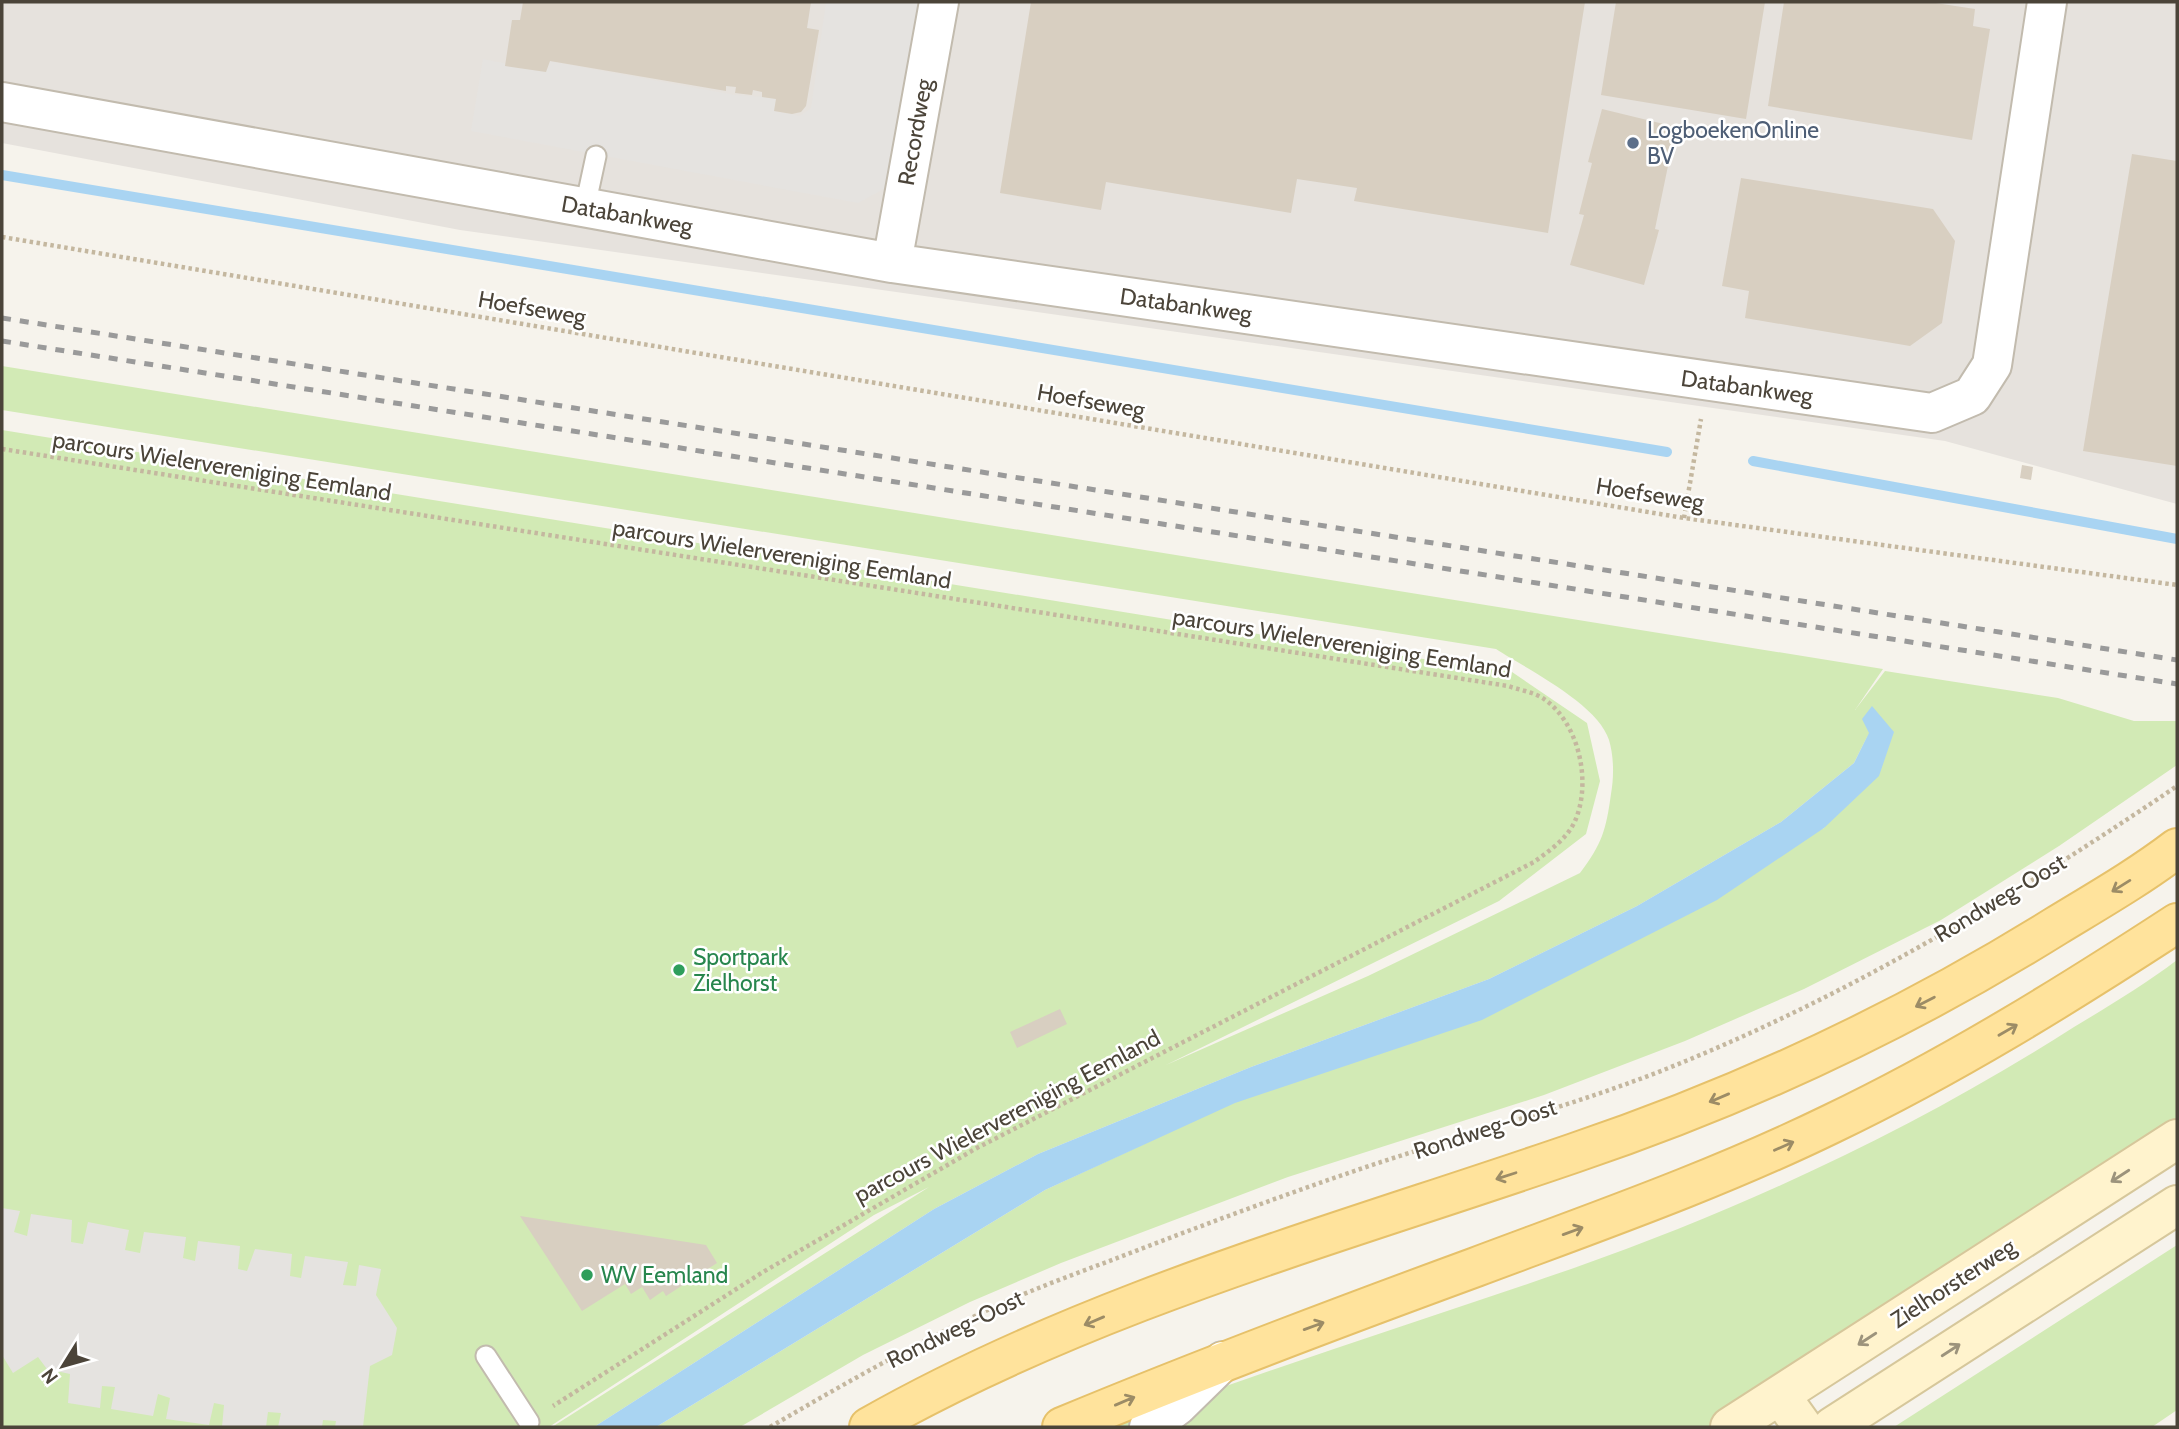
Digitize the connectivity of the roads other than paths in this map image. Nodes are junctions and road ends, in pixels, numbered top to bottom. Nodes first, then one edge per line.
1 (939, 2) edge
2 (2047, 2) edge
3 (2, 102) edge
4 (596, 156) dead end
5 (585, 207) junction
6 (892, 263) junction
7 (2177, 848) edge
8 (2177, 923) edge
9 (2177, 1139) edge
10 (2177, 1205) edge
11 (486, 1356) dead end
12 (1223, 1361) junction
13 (1780, 1395) junction
14 (529, 1422) road end
15 (869, 1427) edge
16 (1062, 1427) edge
17 (1149, 1427) edge
18 (1730, 1427) edge
19 (1803, 1427) edge
20 (1832, 1427) edge

1 - 6 street, Recordweg
2 - 6 street, Databankweg
3 - 5 street, Databankweg
4 - 5 lane
5 - 6 street, Databankweg
7 -> 15 main road, Rondweg-Oost
12 -> 8 main road
9 -> 13 main road, Zielhorsterweg
20 -> 10 main road
11 - 14 lane
16 -> 12 main road
12 - 17 street
13 - 18 main road, Zielhorsterweg
13 - 19 main road

